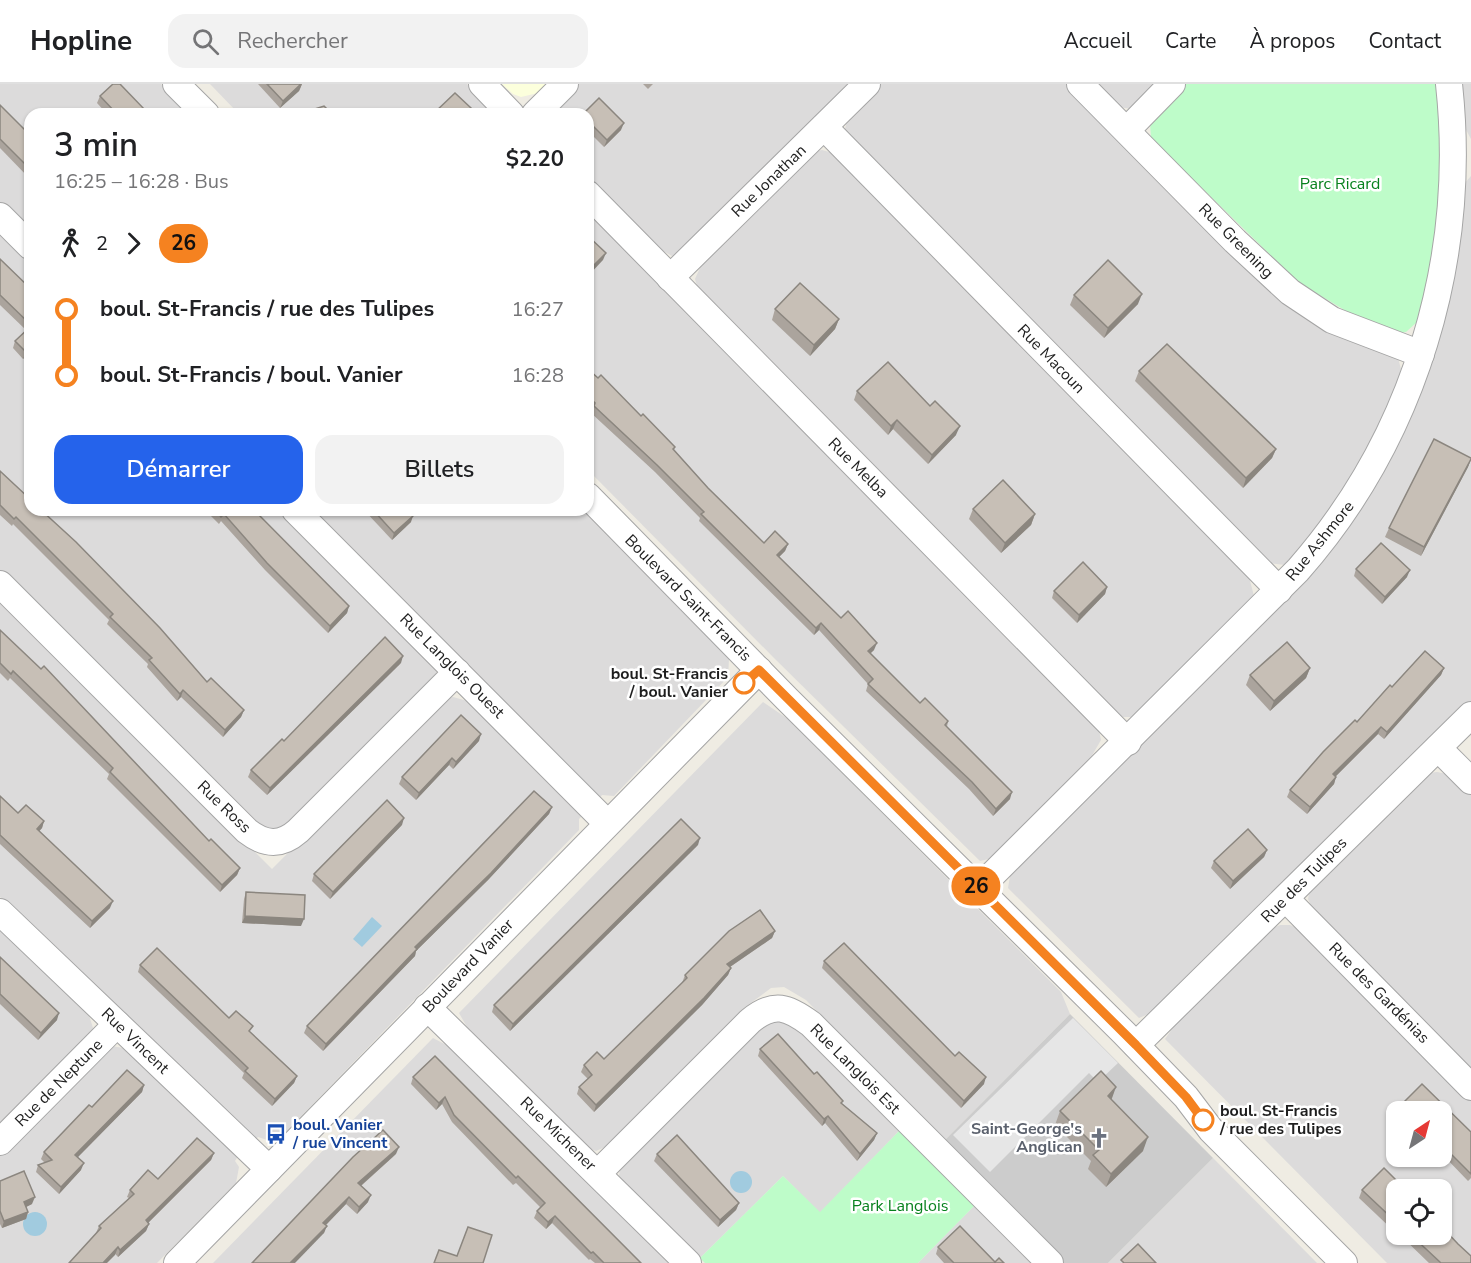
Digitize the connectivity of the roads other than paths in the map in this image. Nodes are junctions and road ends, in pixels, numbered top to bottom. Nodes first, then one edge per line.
1 (176, 84) edge
2 (482, 84) edge
3 (565, 84) edge
4 (867, 84) edge
5 (1080, 84) edge
6 (1172, 84) edge
7 (1449, 84) edge
8 (200, 108) edge
9 (505, 108) edge
10 (540, 108) edge
11 (824, 127) junction
12 (1127, 130) junction
13 (1463, 156) edge
14 (594, 200) edge
15 (0, 216) edge
16 (24, 240) edge
17 (670, 278) junction
18 (1421, 354) junction
19 (594, 502) edge
20 (301, 516) edge
21 (0, 584) edge
22 (1279, 590) junction
23 (759, 670) junction
24 (458, 672) junction
25 (1471, 715) edge
26 (1128, 742) junction
27 (1438, 748) junction
28 (1471, 782) edge
29 (608, 823) junction
30 (978, 889) junction
31 (1286, 899) junction
32 (0, 912) edge
33 (428, 1007) junction
34 (117, 1024) junction
35 (1136, 1045) junction
36 (1471, 1087) edge
37 (0, 1142) edge
38 (269, 1169) junction
39 (598, 1173) junction
40 (177, 1263) edge
41 (688, 1263) edge
42 (1050, 1263) edge
43 (1344, 1263) edge

1 - 8 street
2 - 9 street
3 - 10 street
4 - 11 street, Rue Jonathan
5 - 12 street, Rue Greening
6 - 12 street
7 - 13 street, Rue Ashmore
11 - 17 street, Rue Jonathan
11 - 22 street, Rue Macoun
12 - 18 street, Rue Greening
13 - 18 street, Rue Ashmore
14 - 17 street, Rue Melba
15 - 16 street
17 - 26 street, Rue Melba
18 - 22 street, Rue Ashmore
19 - 23 street, Boulevard Saint-Francis
20 - 24 street, Rue Langlois Ouest
21 - 24 street, Rue Ross
22 - 26 street, Rue Ashmore
23 - 29 street, Boulevard Vanier
23 - 30 street, Boulevard Saint-Francis
24 - 29 street, Rue Langlois Ouest
25 - 27 street, Rue des Tulipes
26 - 30 street, Rue Ashmore
27 - 28 street
27 - 31 street, Rue des Tulipes
29 - 33 street, Boulevard Vanier
30 - 35 street, Boulevard Saint-Francis
31 - 35 street, Rue des Tulipes
31 - 36 street, Rue des Gardénias
32 - 34 street, Rue Vincent
33 - 38 street, Boulevard Vanier
33 - 39 street, Rue Michener
34 - 37 street, Rue de Neptune
34 - 38 street, Rue Vincent
35 - 43 street, Boulevard Saint-Francis
38 - 40 street, Boulevard Vanier
39 - 41 street, Rue Michener
39 - 42 street, Rue Langlois Est

